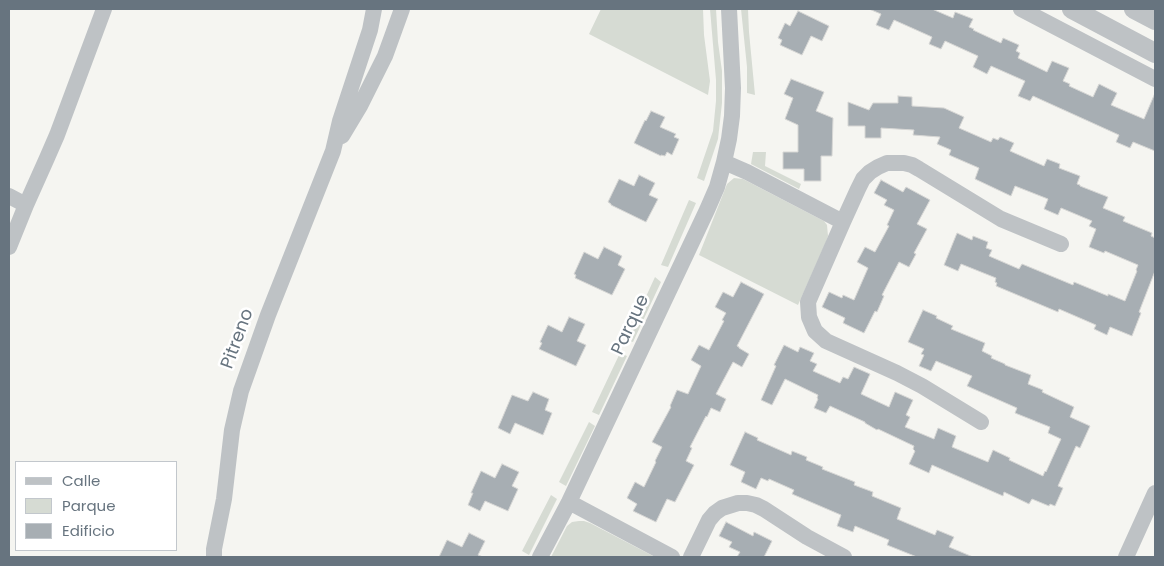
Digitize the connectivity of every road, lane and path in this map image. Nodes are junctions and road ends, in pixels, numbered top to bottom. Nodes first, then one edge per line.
1 (104, 9) edge
2 (374, 9) edge
3 (402, 9) edge
4 (730, 9) edge
5 (1021, 9) edge
6 (1072, 9) edge
7 (1134, 9) edge
8 (1155, 20) edge
9 (1155, 52) edge
10 (1155, 79) edge
11 (333, 151) junction
12 (724, 162) junction
13 (9, 196) edge
14 (26, 204) junction
15 (843, 222) junction
16 (1061, 244) dead end
17 (9, 247) edge
18 (981, 422) dead end
19 (1155, 493) edge
20 (568, 502) junction
21 (213, 555) edge
22 (540, 557) edge
23 (672, 557) edge
24 (692, 557) edge
25 (844, 557) edge
26 (1126, 557) edge

1 - 14 street
2 - 11 street, Pitreno
3 - 11 street, Pitreno
4 - 12 street, Parque
5 - 10 street
6 - 9 street
7 - 8 street
11 - 21 street, Pitreno
12 - 15 street
12 - 20 street, Parque
13 - 14 street
14 - 17 street
15 - 16 street
15 - 18 street
19 - 26 street
20 - 22 street, Parque
20 - 23 street
24 - 25 street

